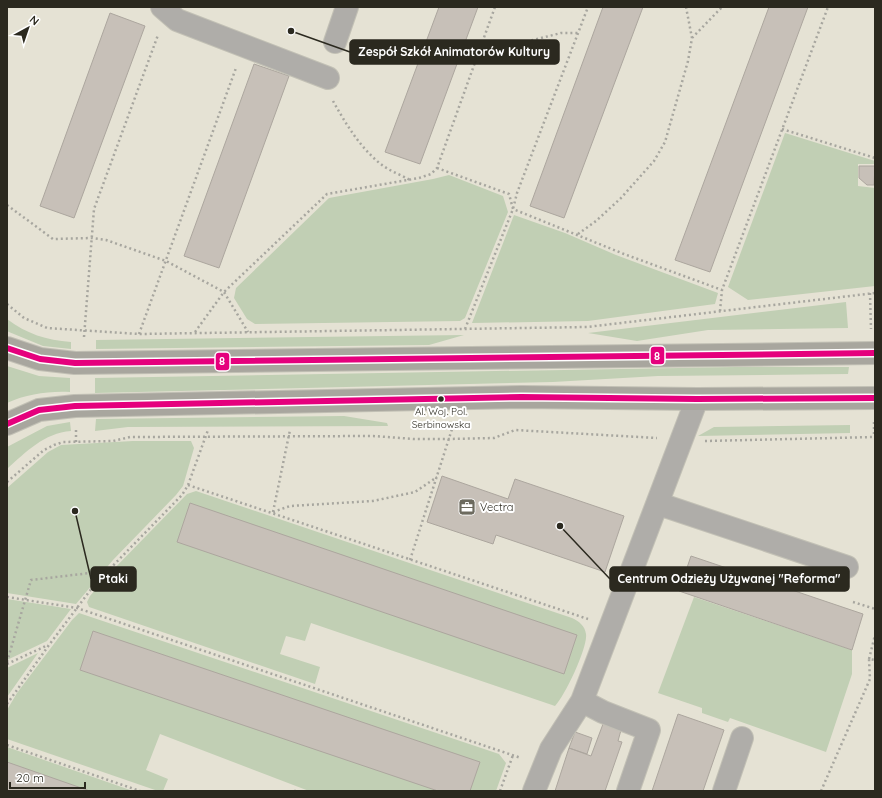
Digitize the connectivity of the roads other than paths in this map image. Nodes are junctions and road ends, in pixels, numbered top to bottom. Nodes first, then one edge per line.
1 (162, 7) edge
2 (347, 7) edge
3 (335, 42) dead end
4 (328, 78) road end
5 (7, 348) edge
6 (875, 353) edge
7 (875, 398) edge
8 (697, 399) junction
9 (7, 424) edge
10 (659, 504) junction
11 (847, 567) dead end
12 (582, 701) junction
13 (742, 738) dead end
14 (534, 791) edge
15 (628, 791) edge
16 (724, 791) edge

1 - 4 street
2 - 3 street
5 - 6 main road
7 - 8 main road
8 - 9 main road
8 - 10 street
10 - 11 street
10 - 12 street
12 - 14 street
12 - 15 street
13 - 16 street

